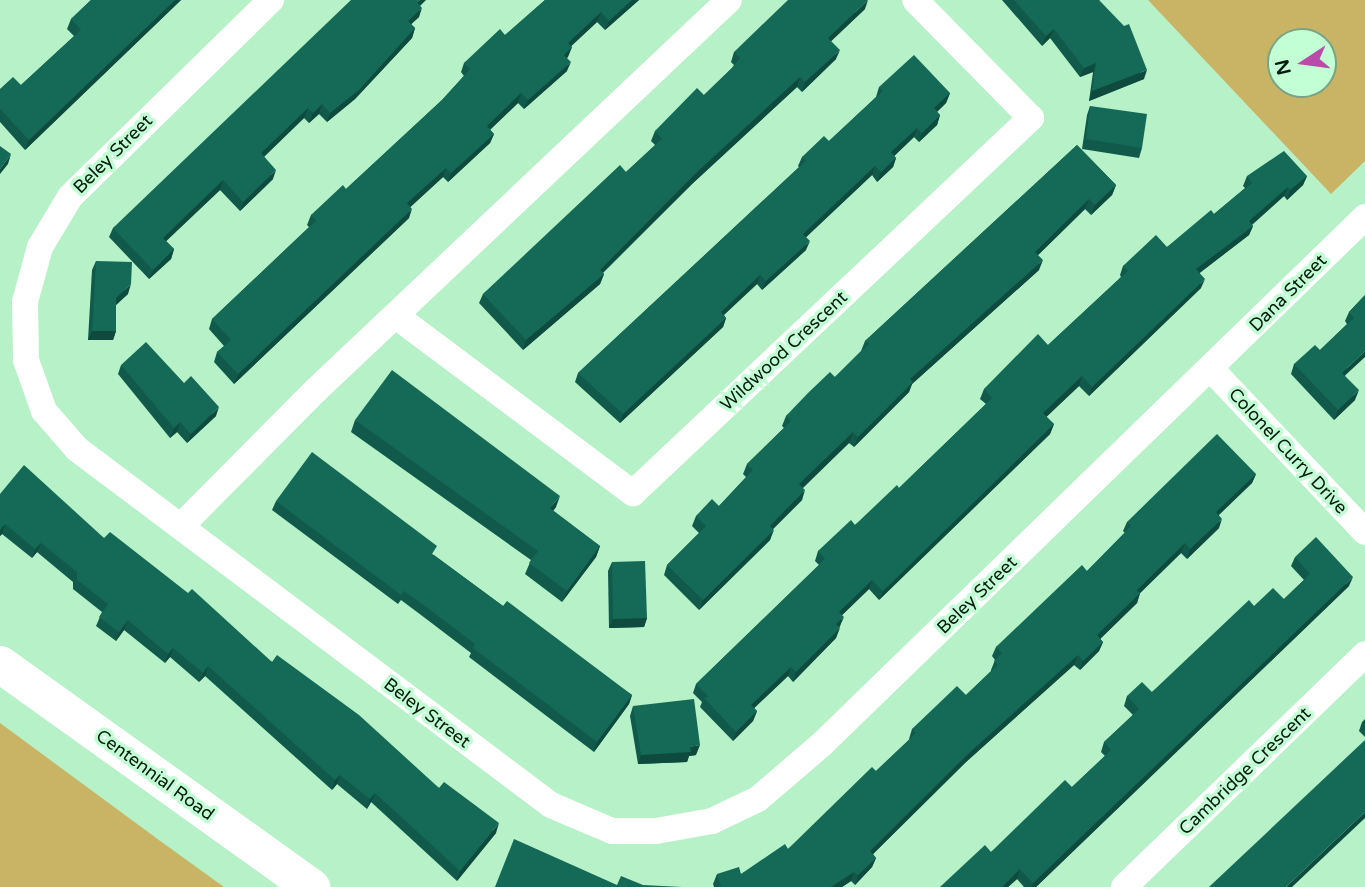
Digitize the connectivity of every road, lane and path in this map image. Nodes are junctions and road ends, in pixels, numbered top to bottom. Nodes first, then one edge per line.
1 (271, 0) edge
2 (729, 0) edge
3 (915, 0) edge
4 (1365, 217) edge
5 (396, 316) junction
6 (1211, 369) junction
7 (181, 526) junction
8 (1365, 532) edge
9 (1365, 654) edge
10 (0, 664) edge
11 (311, 887) edge
12 (1124, 887) edge

1 - 7 street, Beley Street
2 - 5 street
3 - 5 street, Wildwood Crescent
4 - 6 street, Dana Street
5 - 7 street
6 - 7 street, Beley Street
6 - 8 street, Colonel Curry Drive
9 - 12 street, Cambridge Crescent
10 - 11 main road, Centennial Road

